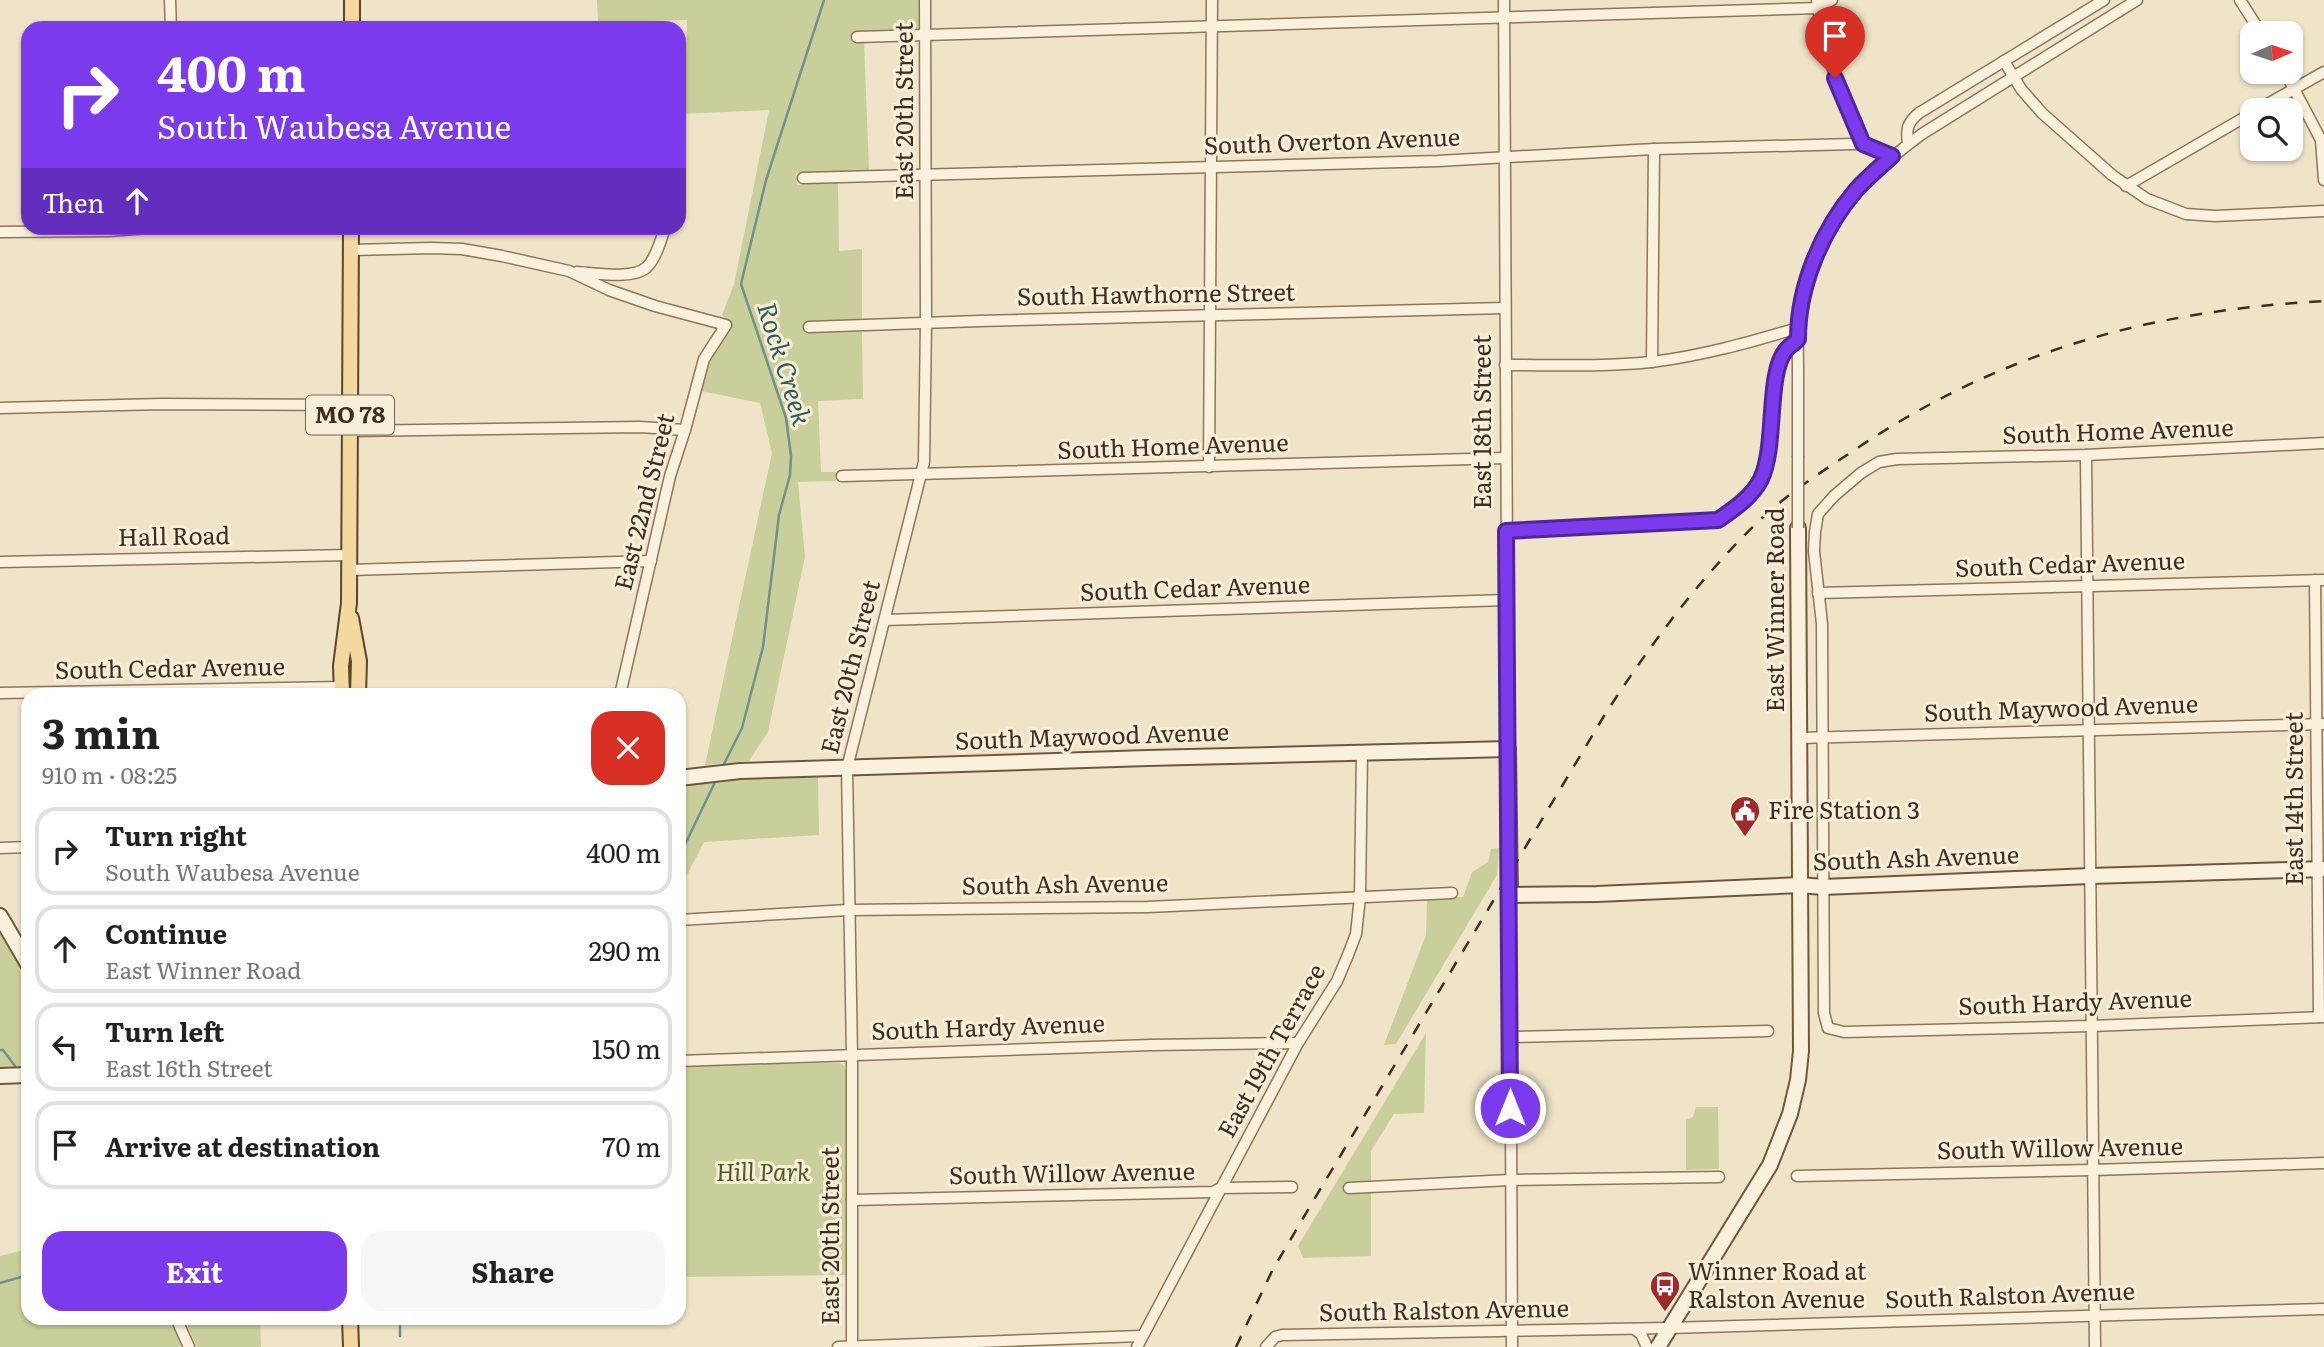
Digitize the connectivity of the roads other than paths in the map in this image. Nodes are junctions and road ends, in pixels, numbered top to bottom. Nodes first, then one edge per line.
1 (170, 0) edge
2 (352, 0) edge
3 (925, 0) edge
4 (1212, 0) edge
5 (1504, 0) edge
6 (1832, 0) edge
7 (2104, 0) edge
8 (2137, 0) edge
9 (2240, 0) edge
10 (1818, 4) edge
11 (1504, 16) junction
12 (171, 21) edge
13 (352, 21) edge
14 (2253, 21) edge
15 (1212, 26) junction
16 (925, 34) junction
17 (857, 37) dead end
18 (2004, 61) junction
19 (2324, 72) edge
20 (2013, 77) junction
21 (2292, 84) edge
22 (2295, 89) junction
23 (2279, 98) edge
24 (2240, 120) edge
25 (1863, 144) junction
26 (1908, 144) junction
27 (1654, 149) junction
28 (1506, 156) junction
29 (1892, 156) junction
30 (1211, 167) junction
31 (926, 174) junction
32 (803, 178) dead end
33 (2324, 180) edge
34 (2126, 186) junction
35 (2324, 211) edge
36 (0, 232) edge
37 (21, 232) edge
38 (351, 235) edge
39 (662, 235) edge
40 (351, 250) junction
41 (569, 271) junction
42 (1505, 308) junction
43 (1211, 315) junction
44 (926, 323) junction
45 (809, 327) dead end
46 (1798, 328) junction
47 (1798, 339) junction
48 (1652, 362) junction
49 (1505, 365) junction
50 (350, 405) junction
51 (0, 408) edge
52 (685, 430) junction
53 (350, 431) junction
54 (2324, 443) edge
55 (2086, 455) junction
56 (1506, 458) junction
57 (1209, 467) junction
58 (920, 474) junction
59 (842, 476) dead end
60 (1798, 528) joint
61 (1506, 531) junction
62 (651, 561) junction
63 (0, 562) edge
64 (349, 562) junction
65 (2319, 580) edge
66 (2086, 585) junction
67 (1818, 593) junction
68 (1507, 600) junction
69 (349, 603) junction
70 (885, 620) junction
71 (342, 688) edge
72 (358, 688) edge
73 (621, 688) edge
74 (0, 693) edge
75 (21, 693) edge
76 (2320, 724) edge
77 (2088, 732) junction
78 (1799, 738) junction
79 (1824, 738) junction
80 (1508, 749) junction
81 (1362, 752) junction
82 (847, 768) junction
83 (686, 777) edge
84 (21, 847) edge
85 (0, 848) edge
86 (2320, 869) edge
87 (2090, 876) junction
88 (1800, 885) junction
89 (1823, 887) junction
90 (1452, 893) dead end
91 (1510, 895) junction
92 (1360, 897) junction
93 (848, 911) junction
94 (0, 916) edge
95 (686, 920) edge
96 (21, 952) edge
97 (2322, 1017) edge
98 (2091, 1026) junction
99 (1828, 1028) joint
100 (1768, 1031) dead end
101 (1510, 1037) junction
102 (1298, 1043) junction
103 (852, 1056) junction
104 (686, 1061) edge
105 (21, 1075) edge
106 (0, 1076) edge
107 (2324, 1163) edge
108 (2092, 1170) junction
109 (1797, 1176) dead end
110 (1719, 1177) dead end
111 (1510, 1180) junction
112 (1292, 1187) dead end
113 (1221, 1188) junction
114 (1349, 1188) dead end
115 (852, 1200) junction
116 (2324, 1309) edge
117 (2094, 1314) junction
118 (178, 1325) edge
119 (351, 1325) edge
120 (1669, 1328) junction
121 (1634, 1329) junction
122 (1512, 1331) junction
123 (1141, 1336) junction
124 (185, 1346) edge
125 (351, 1347) edge
126 (838, 1347) edge
127 (852, 1347) edge
128 (1137, 1347) edge
129 (1266, 1347) edge
130 (1512, 1347) edge
131 (1647, 1347) edge
132 (1658, 1347) edge
133 (2095, 1347) edge

1 - 12 street
2 - 13 main road
3 - 16 street, East 20th Street
4 - 15 street
5 - 11 street, East 18th Street
6 - 10 street
7 - 18 street
8 - 20 street, East Winner Road
9 - 14 street
10 - 11 street
10 - 25 street
11 - 15 street
11 - 28 street, East 18th Street
15 - 16 street
15 - 30 street
16 - 17 street
16 - 31 street, East 20th Street
18 - 20 street
18 - 26 street
19 - 22 street
20 - 26 street, East Winner Road
20 - 34 street
21 - 22 street
22 - 23 street
22 - 33 street
24 - 34 street
25 - 27 street, South Overton Avenue
25 - 29 street
26 - 29 street, East Winner Road
27 - 28 street, South Overton Avenue
27 - 48 street
28 - 30 street, South Overton Avenue
28 - 42 street, East 18th Street
29 - 46 street, East Winner Road
30 - 31 street, South Overton Avenue
30 - 43 street
31 - 32 street, South Overton Avenue
31 - 44 street, East 20th Street
34 - 35 street
36 - 37 street
38 - 40 main road, MO 78
39 - 41 street
40 - 41 street
40 - 50 main road, MO 78
41 - 52 street, East 22nd Street
42 - 43 street, South Hawthorne Street
42 - 49 street, East 18th Street
43 - 44 street, South Hawthorne Street
43 - 57 street
44 - 45 street, South Hawthorne Street
44 - 58 street, East 20th Street
46 - 47 street, East Winner Road
46 - 48 street
47 - 60 street, East Winner Road, bridge
47 - 61 street
48 - 49 street
49 - 56 street, East 18th Street
50 - 51 street
50 - 53 main road, MO 78
52 - 53 street
52 - 62 street, East 22nd Street
53 - 64 main road, MO 78
54 - 55 street, South Home Avenue
55 - 66 street
55 - 67 street, South Home Avenue
56 - 57 street, South Home Avenue
56 - 61 street, East 18th Street
57 - 58 street, South Home Avenue
58 - 59 street, South Home Avenue
58 - 70 street, East 20th Street
60 - 78 street, East Winner Road
61 - 68 street, East 18th Street
62 - 64 street, Hall Road
62 - 73 street, East 22nd Street
63 - 64 street, Hall Road
64 - 69 main road, MO 78
65 - 66 street, South Cedar Avenue
65 - 76 street, East 14th Street
66 - 67 street, South Cedar Avenue
66 - 77 street
67 - 79 street, South Home Avenue
68 - 70 street, South Cedar Avenue
68 - 80 street, East 18th Street
69 - 71 main road, MO 78
69 - 72 main road, MO 78
70 - 82 street, East 20th Street
74 - 75 street, South Cedar Avenue
76 - 77 street, South Maywood Avenue
76 - 86 street, East 14th Street
77 - 79 street, South Maywood Avenue
77 - 87 street
78 - 79 street, South Maywood Avenue
78 - 88 street, East Winner Road
79 - 89 street, South Home Avenue
80 - 81 street, South Maywood Avenue
80 - 91 street, East 18th Street
81 - 82 street, South Maywood Avenue
81 - 92 street, East 19th Terrace
82 - 83 street, South Maywood Avenue
82 - 93 street, East 20th Street
84 - 85 street
86 - 87 street, South Ash Avenue
86 - 97 street, East 14th Street
87 - 89 street, South Ash Avenue
87 - 98 street
88 - 89 street, South Ash Avenue
88 - 91 street, South Ash Avenue
88 - 120 street, East Winner Road
89 - 99 street, South Home Avenue
90 - 92 street, South Ash Avenue
91 - 101 street, East 18th Street
92 - 93 street, South Ash Avenue
92 - 102 street, East 19th Terrace
93 - 95 street, South Ash Avenue
93 - 103 street, East 20th Street
94 - 96 street
97 - 98 street, South Hardy Avenue
98 - 99 street, South Hardy Avenue
98 - 108 street
100 - 101 street
101 - 111 street, East 18th Street
102 - 103 street, South Hardy Avenue
102 - 113 street, East 19th Terrace
103 - 104 street, South Hardy Avenue
103 - 115 street, East 20th Street
105 - 106 street
107 - 108 street, South Willow Avenue
108 - 109 street, South Willow Avenue
108 - 117 street
110 - 111 street
111 - 114 street
111 - 122 street, East 18th Street
112 - 113 street, South Willow Avenue
113 - 115 street, South Willow Avenue
113 - 123 street, East 19th Terrace
115 - 127 street, East 20th Street
116 - 117 street, South Ralston Avenue
117 - 120 street, South Ralston Avenue
117 - 133 street
118 - 124 street
119 - 125 main road
120 - 121 street, South Ralston Avenue
120 - 132 street, East Winner Road
121 - 122 street, South Ralston Avenue
121 - 131 street
122 - 129 street, South Ralston Avenue
122 - 130 street, East 18th Street
123 - 127 street
123 - 128 street, East 19th Terrace
126 - 127 street

